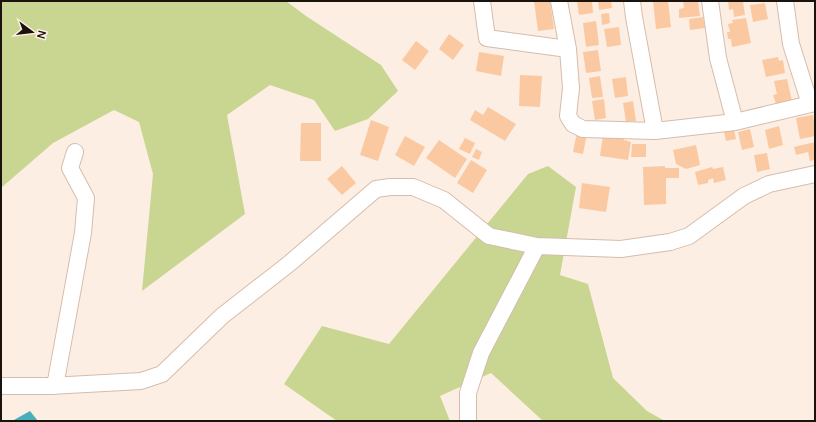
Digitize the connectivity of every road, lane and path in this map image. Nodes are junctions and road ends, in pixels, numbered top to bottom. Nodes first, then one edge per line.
1 (482, 1) edge
2 (559, 1) edge
3 (632, 1) edge
4 (710, 1) edge
5 (785, 1) edge
6 (568, 49) junction
7 (812, 103) edge
8 (735, 122) junction
9 (655, 131) junction
10 (75, 152) dead end
11 (815, 174) edge
12 (537, 246) junction
13 (1, 386) edge
14 (55, 386) junction
15 (468, 421) edge

1 - 6 street
2 - 6 street
3 - 9 street
4 - 8 street
5 - 7 street
6 - 9 street
7 - 8 street
8 - 9 street
10 - 14 street
11 - 12 street
12 - 14 street
12 - 15 street
13 - 14 street

